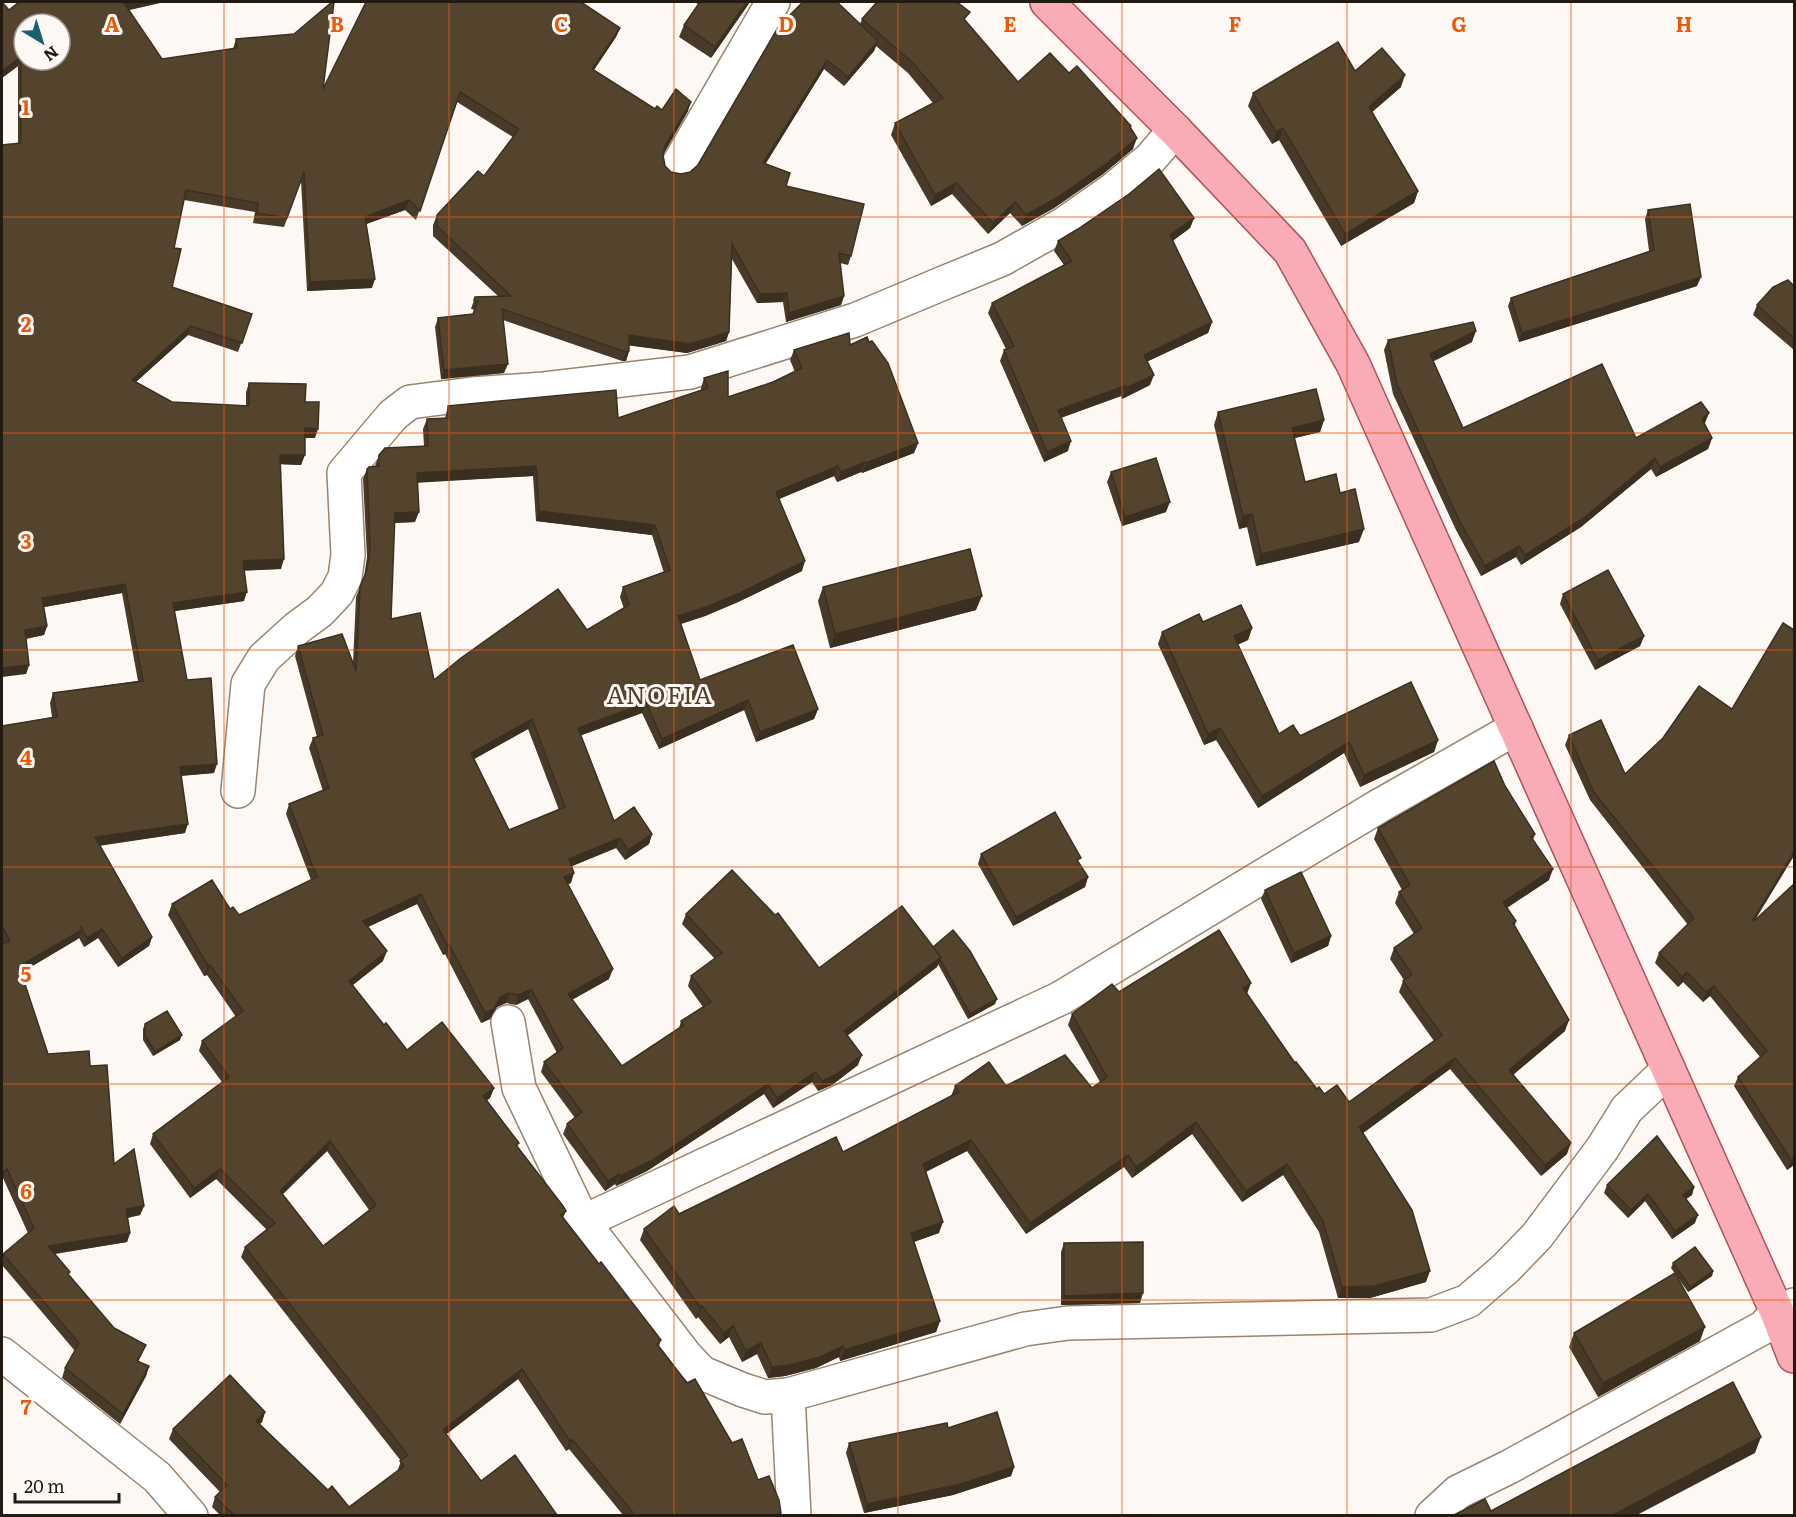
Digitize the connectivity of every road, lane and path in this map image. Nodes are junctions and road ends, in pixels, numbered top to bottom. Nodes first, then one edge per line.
1 (773, 2) edge
2 (1047, 2) edge
3 (1176, 130) junction
4 (678, 165) dead end
5 (1516, 728) junction
6 (238, 791) dead end
7 (508, 1022) dead end
8 (1668, 1070) junction
9 (583, 1222) junction
10 (1786, 1309) edge
11 (2, 1354) edge
12 (1794, 1356) edge
13 (788, 1395) junction
14 (191, 1515) edge
15 (794, 1515) edge
16 (1432, 1515) edge

1 - 4 street
2 - 3 main road
3 - 5 main road
3 - 6 street
5 - 8 main road
5 - 9 street
7 - 9 street
8 - 10 main road
8 - 13 street
9 - 13 street
10 - 12 main road
10 - 16 street
11 - 14 street
13 - 15 street

